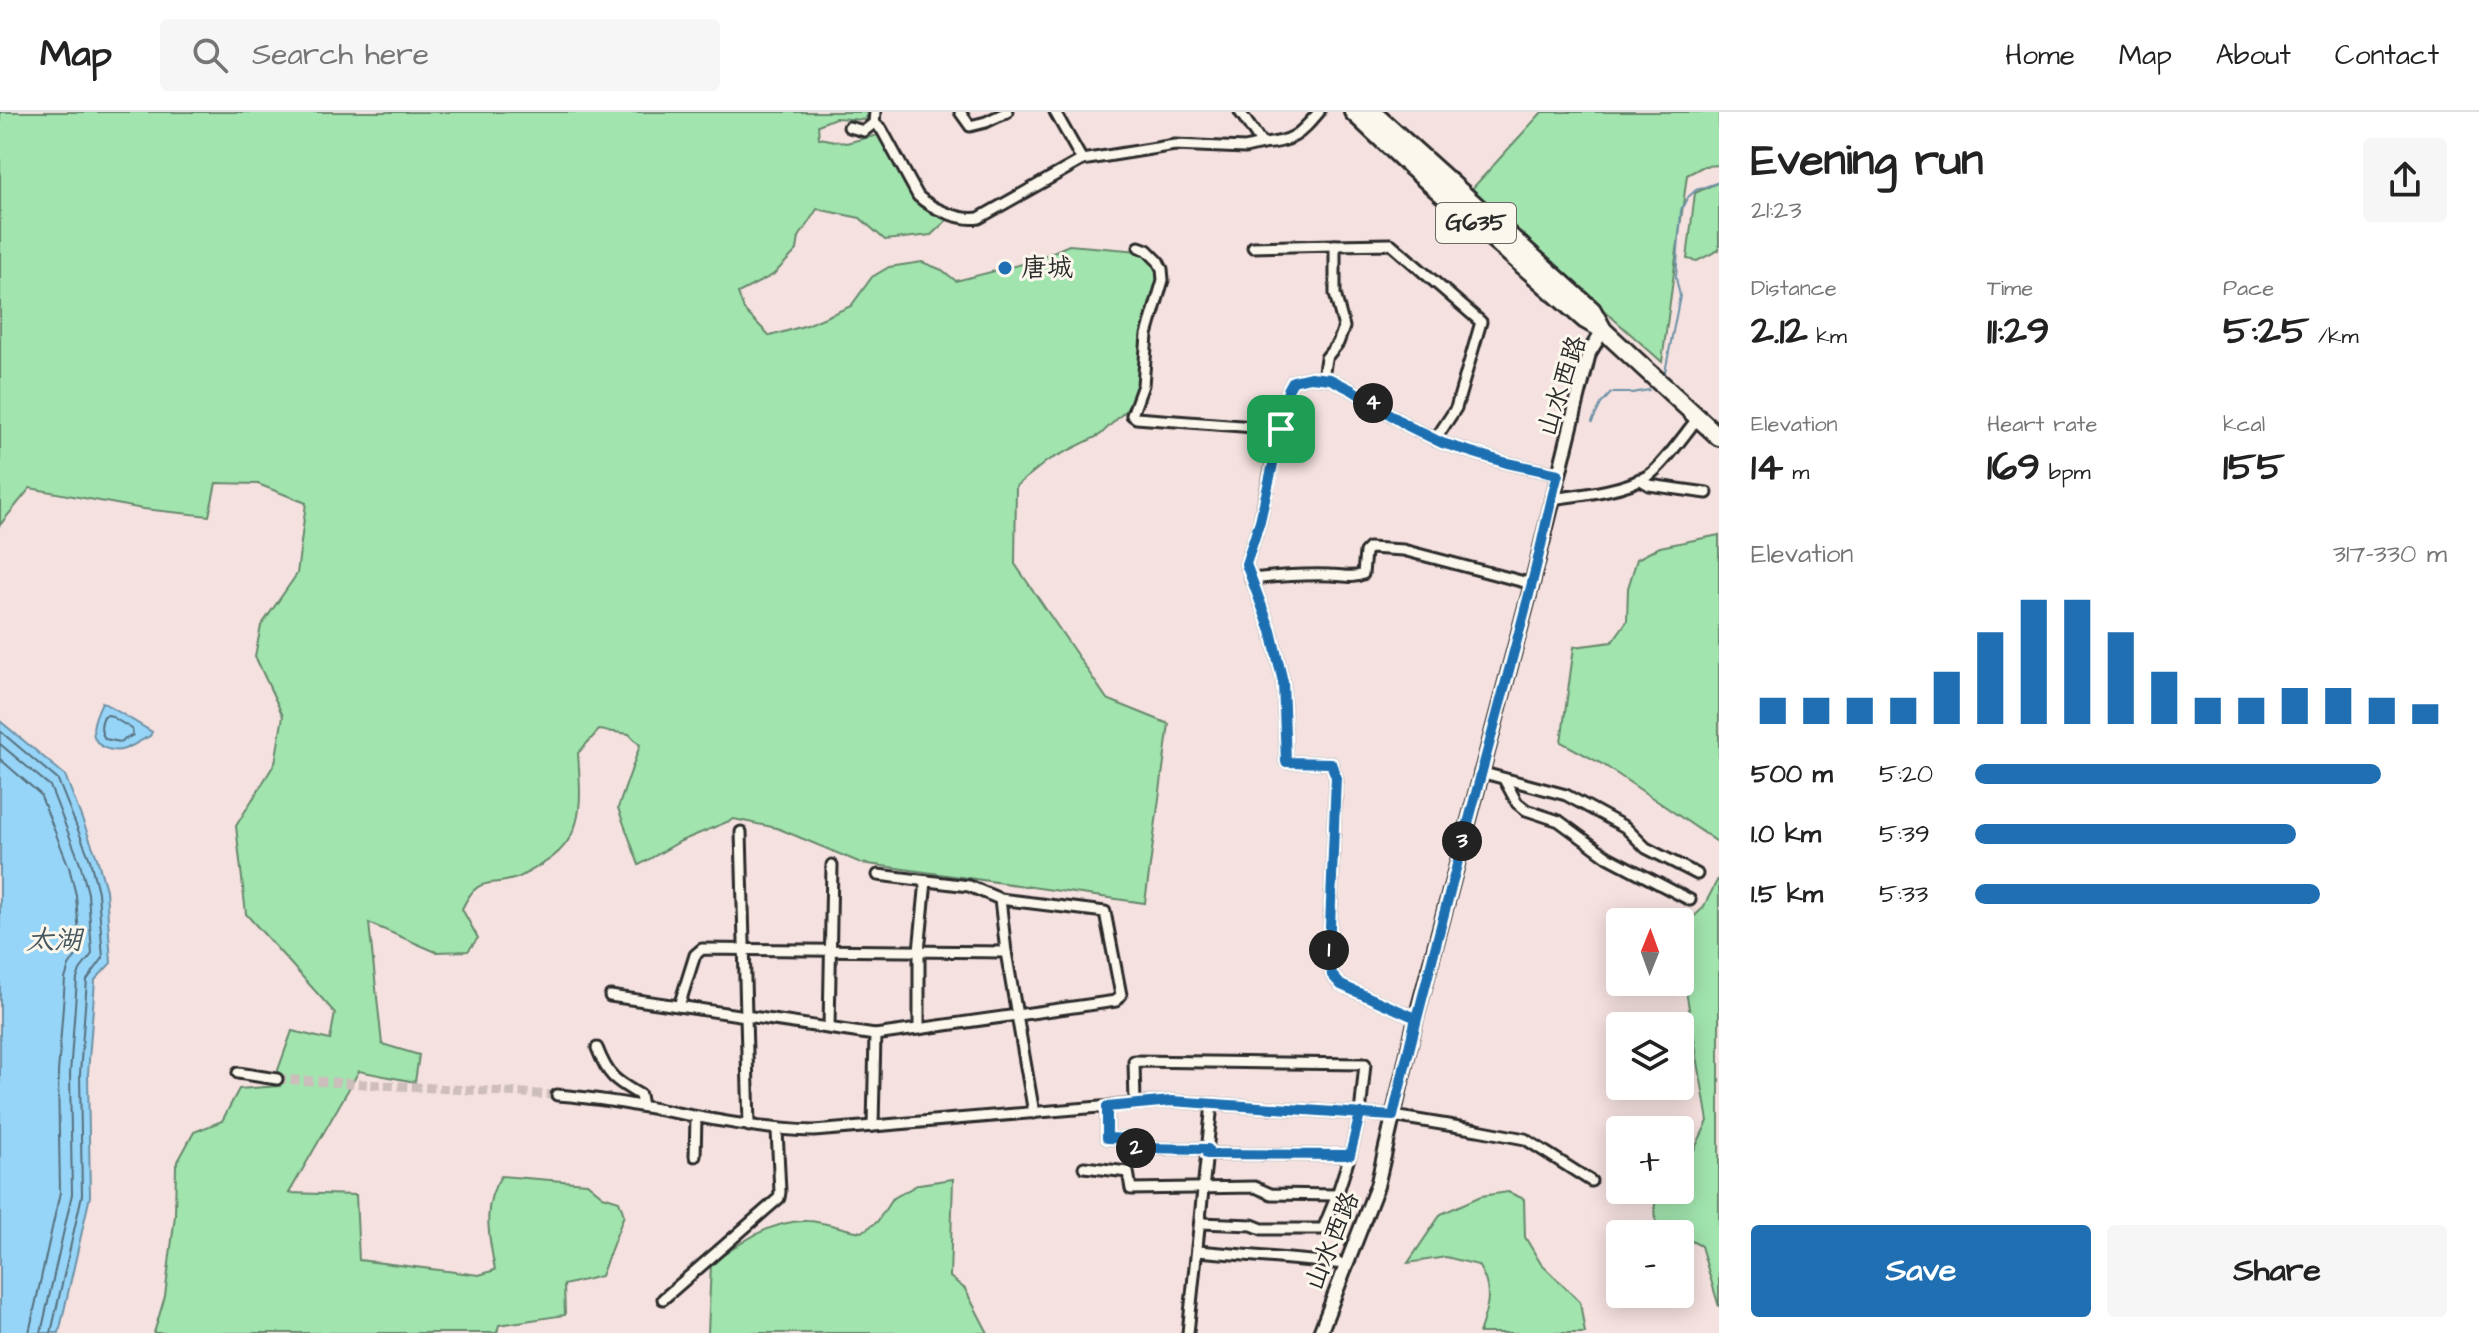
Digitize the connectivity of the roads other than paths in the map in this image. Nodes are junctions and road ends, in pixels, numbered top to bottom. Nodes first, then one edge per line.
1 (875, 112) edge
2 (960, 112) edge
3 (1007, 112) edge
4 (1055, 112) edge
5 (1240, 112) edge
6 (1319, 112) edge
7 (1353, 112) edge
8 (1372, 112) edge
9 (874, 123) junction
10 (849, 127) dead end
11 (1262, 144) junction
12 (1082, 160) junction
13 (1335, 245) junction
14 (1139, 247) dead end
15 (1253, 247) dead end
16 (1603, 330) junction
17 (1323, 378) junction
18 (1698, 418) junction
19 (1281, 429) junction
20 (1719, 437) edge
21 (1435, 440) junction
22 (1558, 474) junction
23 (1639, 479) junction
24 (1707, 493) dead end
25 (1551, 499) junction
26 (1251, 579) junction
27 (1532, 584) junction
28 (1480, 772) junction
29 (1504, 779) junction
30 (741, 832) dead end
31 (832, 865) dead end
32 (1697, 874) dead end
33 (878, 875) dead end
34 (926, 881) junction
35 (1000, 899) junction
36 (1690, 900) dead end
37 (744, 950) junction
38 (829, 951) junction
39 (919, 951) junction
40 (1006, 952) junction
41 (610, 996) dead end
42 (679, 1006) junction
43 (1017, 1014) junction
44 (747, 1016) junction
45 (1416, 1018) junction
46 (829, 1028) junction
47 (919, 1029) junction
48 (875, 1035) junction
49 (597, 1048) dead end
50 (238, 1073) dead end
51 (277, 1079) tunnel mouth
52 (557, 1095) tunnel mouth
53 (1135, 1104) junction
54 (1212, 1104) junction
55 (642, 1106) junction
56 (1107, 1107) junction
57 (1034, 1113) junction
58 (1360, 1114) junction
59 (1393, 1116) junction
60 (696, 1118) junction
61 (749, 1126) junction
62 (873, 1126) junction
63 (777, 1130) junction
64 (1208, 1151) junction
65 (1350, 1155) junction
66 (695, 1156) dead end
67 (1084, 1167) dead end
68 (1591, 1181) dead end
69 (1204, 1188) junction
70 (1337, 1195) junction
71 (1201, 1223) junction
72 (1198, 1251) junction
73 (1346, 1264) junction
74 (663, 1299) dead end
75 (1188, 1333) edge
76 (1320, 1333) edge

1 - 9 street
2 - 3 street
4 - 12 street
5 - 11 street
6 - 11 street
7 - 16 highway, G635
8 - 16 highway, G635
9 - 10 street
9 - 12 street
11 - 12 street
13 - 15 street
13 - 17 street
13 - 21 street
14 - 19 street
16 - 18 highway
16 - 22 street, 山水西路
17 - 19 street
17 - 21 street
18 - 20 highway
18 - 23 street
19 - 26 street
21 - 22 street
22 - 25 street, 山水西路
23 - 24 street
23 - 25 street
25 - 27 street, 山水西路
26 - 27 street
26 - 45 street
27 - 28 street, 山水西路
28 - 29 street
28 - 45 street, 山水西路
29 - 32 street
29 - 36 street
30 - 37 street
31 - 38 street
33 - 34 street
34 - 35 street
34 - 39 street
35 - 40 street
35 - 43 street
37 - 38 street
37 - 42 street
37 - 44 street
38 - 39 street
38 - 46 street
39 - 40 street
39 - 47 street
40 - 43 street
41 - 42 street
42 - 44 street
43 - 47 street
43 - 57 street
44 - 46 street
44 - 61 street
45 - 59 street, 山水西路
46 - 48 street
47 - 48 street
48 - 62 street
49 - 55 street
50 - 51 street
52 - 55 street
53 - 54 street
53 - 56 street
53 - 58 street
54 - 58 street
54 - 64 street
55 - 60 street
56 - 57 street
56 - 64 street
57 - 62 street
58 - 59 street
58 - 65 street
59 - 68 street
59 - 73 street, 山水西路
60 - 61 street
60 - 66 street
61 - 63 street
62 - 63 street
63 - 74 street
64 - 65 street
64 - 69 street
65 - 70 street
67 - 69 street
69 - 70 street
69 - 71 street
70 - 71 street
71 - 72 street
72 - 73 street
72 - 75 street
73 - 76 street, 山水西路

